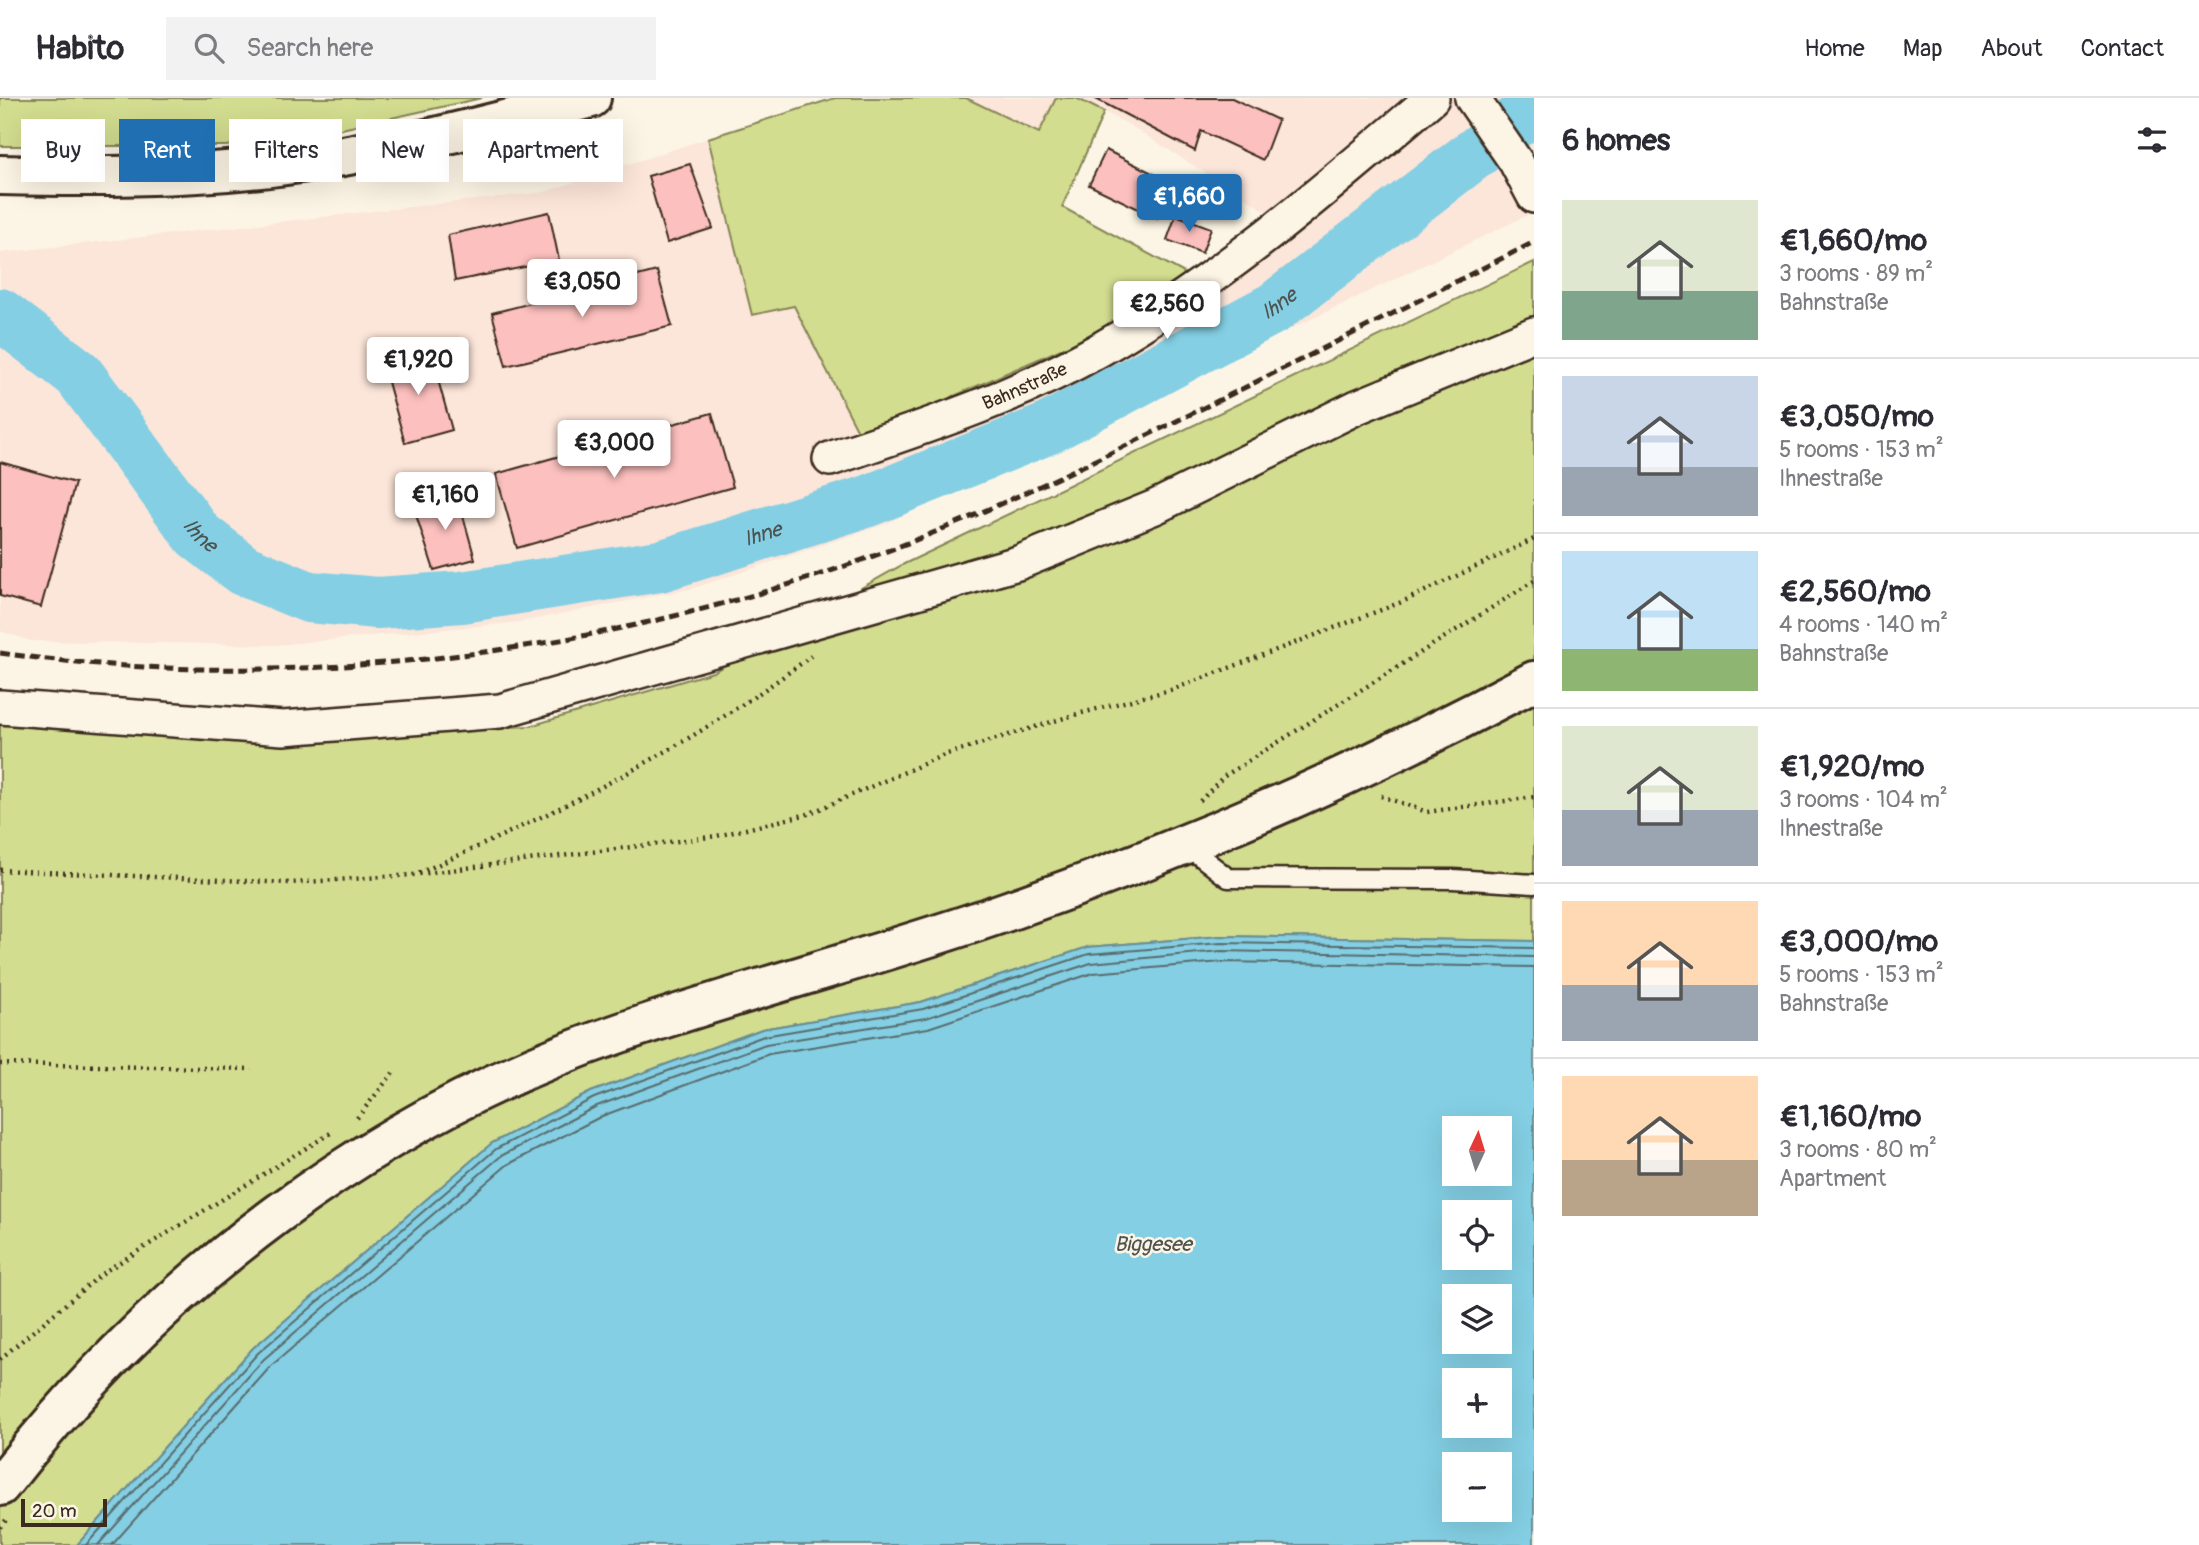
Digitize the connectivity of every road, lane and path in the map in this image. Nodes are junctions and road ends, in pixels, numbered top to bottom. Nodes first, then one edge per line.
1 (592, 98) edge
2 (1432, 98) edge
3 (1475, 104) edge
4 (0, 175) edge
5 (1534, 197) edge
6 (1534, 334) edge
7 (830, 460) dead end
8 (1534, 539) edge
9 (1534, 581) edge
10 (822, 648) dead end
11 (1534, 681) edge
12 (0, 707) edge
13 (1223, 777) dead end
14 (1371, 793) dead end
15 (1534, 797) edge
16 (1187, 846) junction
17 (0, 870) edge
18 (412, 875) junction
19 (1534, 884) edge
20 (0, 1063) edge
21 (252, 1069) dead end
22 (393, 1073) dead end
23 (347, 1123) dead end
24 (336, 1130) dead end
25 (0, 1359) edge
26 (4, 1501) edge
27 (0, 1527) edge

1 - 4 main road
2 - 7 street, Bahnstraße
3 - 5 street
6 - 12 street
8 - 18 path
9 - 13 path
10 - 18 path
11 - 16 main road
14 - 15 path
16 - 19 lane
16 - 26 main road
17 - 18 path
20 - 21 path
22 - 23 path
24 - 25 path
26 - 27 path

